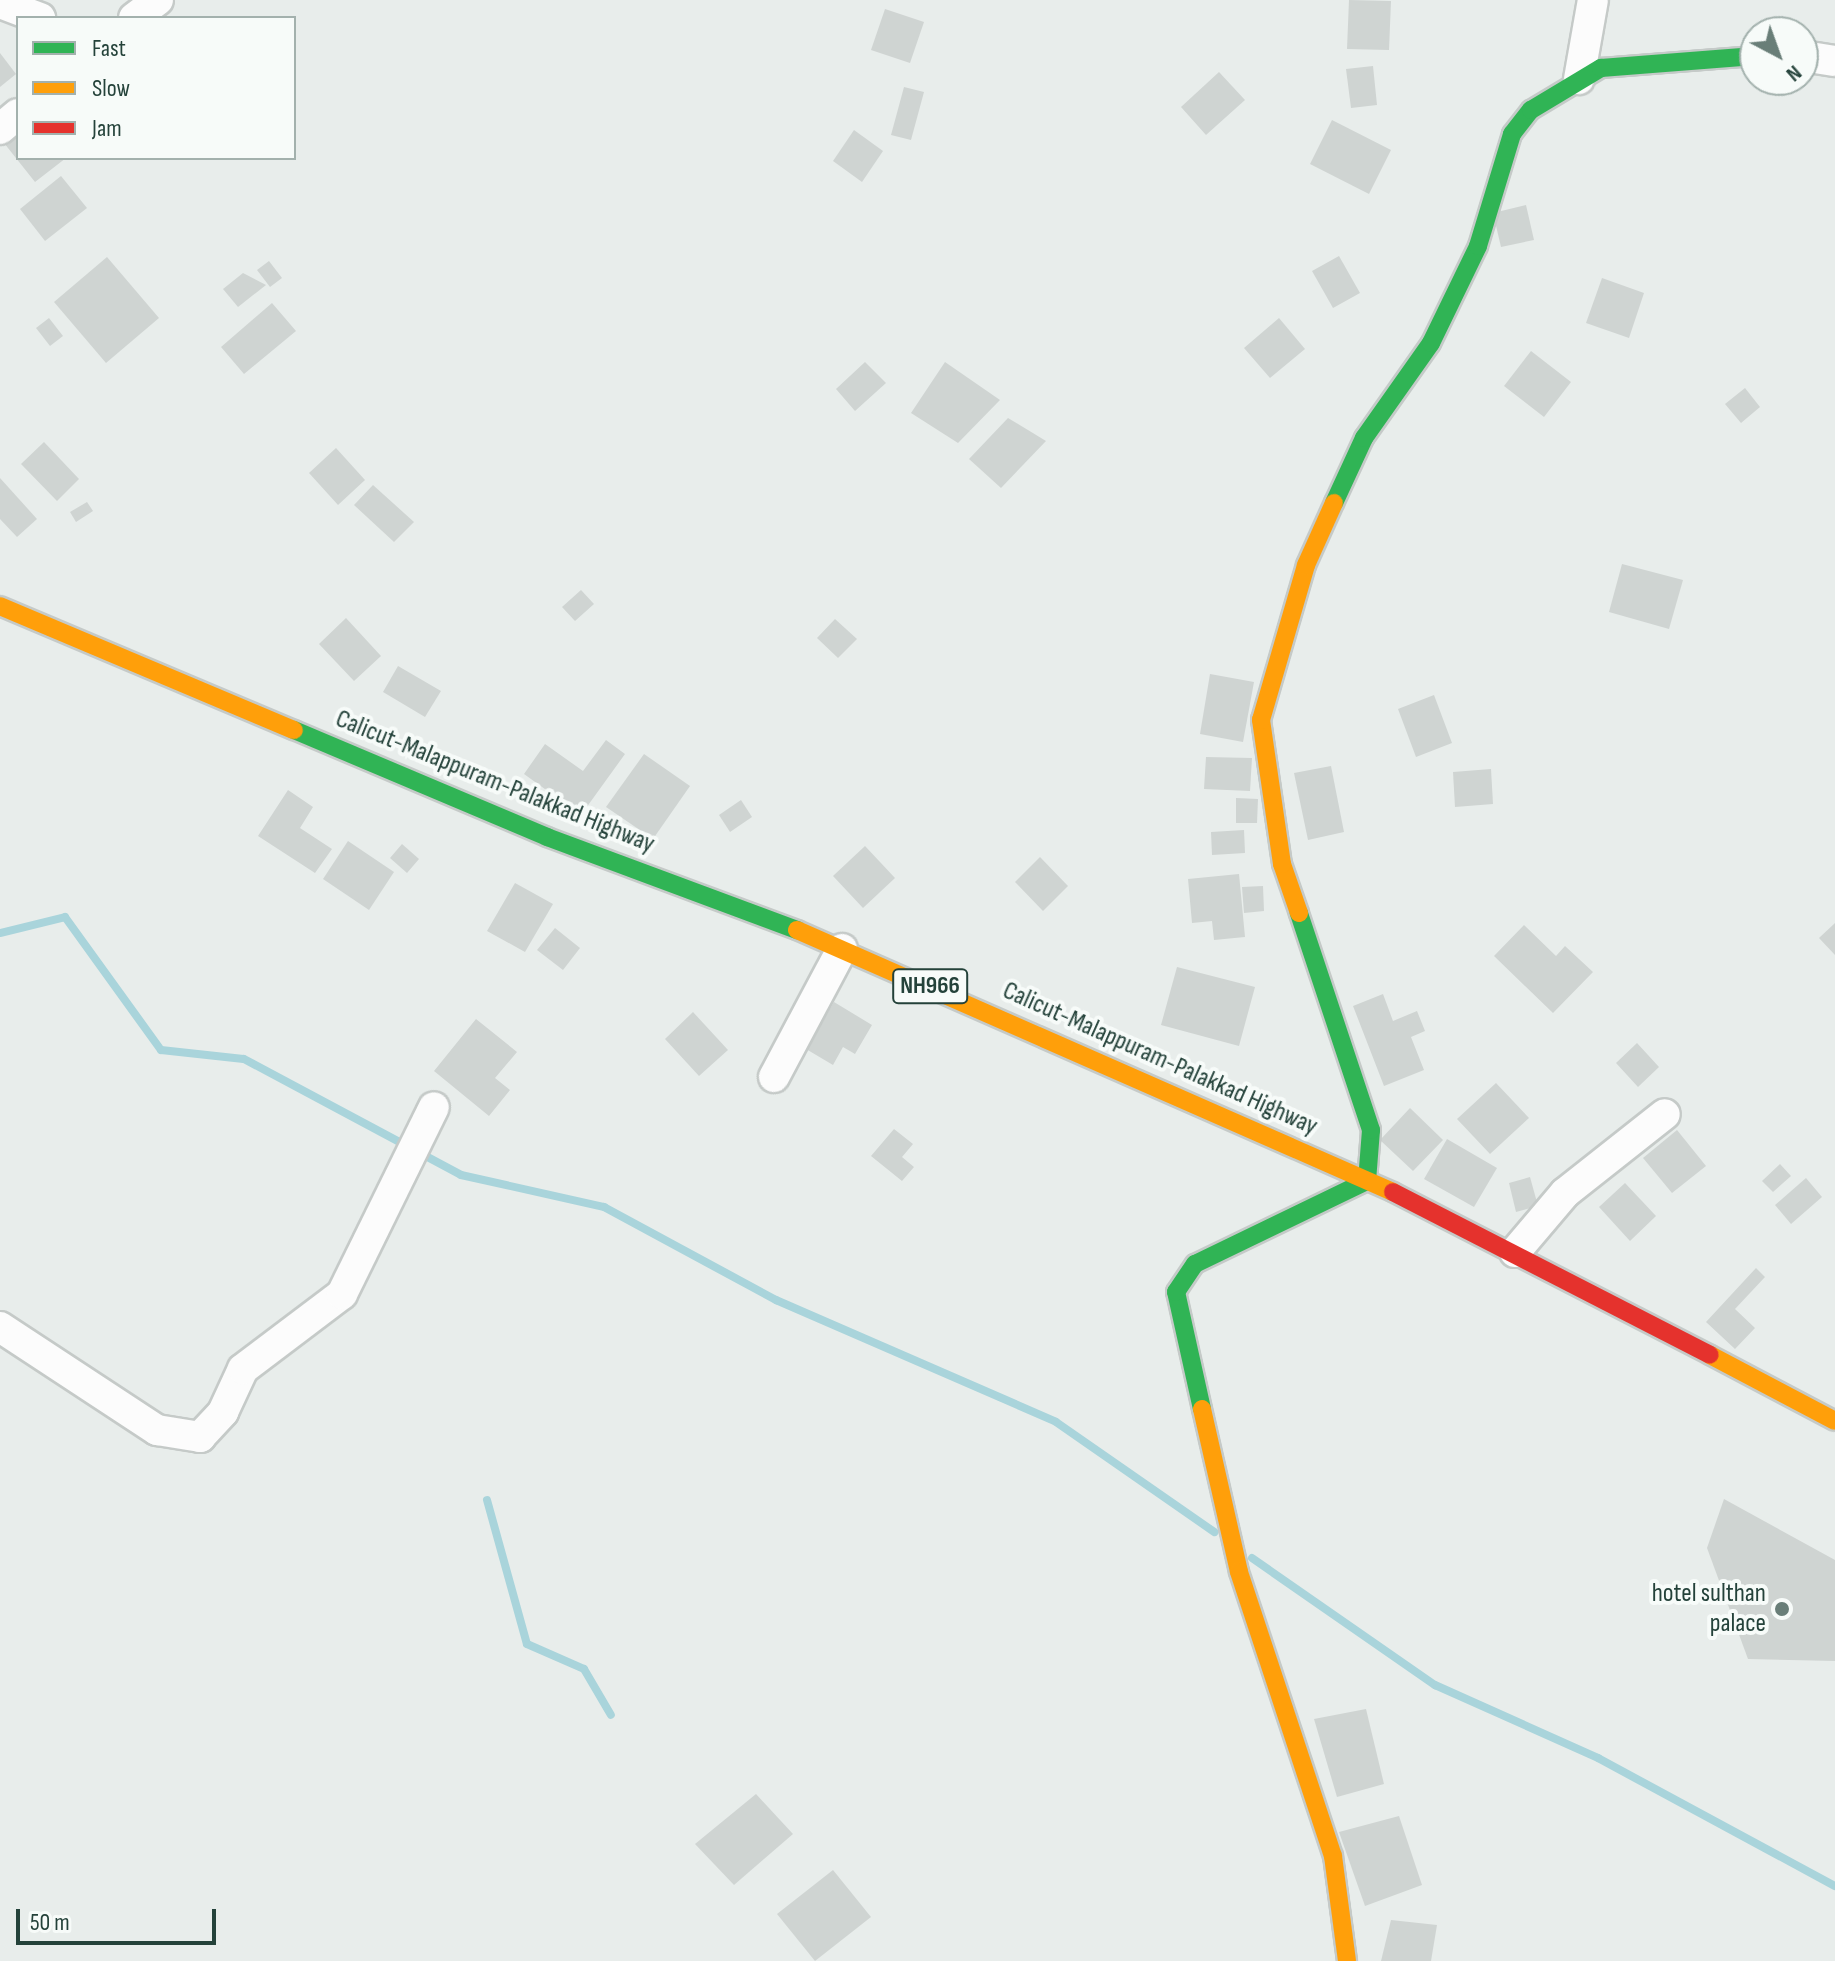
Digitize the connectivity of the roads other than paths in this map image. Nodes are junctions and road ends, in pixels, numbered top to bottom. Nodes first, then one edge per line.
1 (158, 0) edge
2 (1593, 0) edge
3 (0, 3) edge
4 (35, 16) edge
5 (137, 16) edge
6 (1739, 57) edge
7 (1579, 79) junction
8 (16, 116) edge
9 (0, 129) edge
10 (0, 606) edge
11 (842, 949) junction
12 (774, 1077) dead end
13 (1665, 1114) dead end
14 (427, 1118) dead end
15 (1367, 1181) junction
16 (1515, 1252) junction
17 (0, 1327) edge
18 (1835, 1421) edge
19 (1347, 1961) edge

1 - 5 street
2 - 7 street
3 - 4 street
6 - 7 main road
7 - 15 main road
8 - 9 street
10 - 11 main road, Calicut-Malappuram-Palakkad Highway / NH966
11 - 12 street
11 - 15 main road, Calicut-Malappuram-Palakkad Highway / NH966
13 - 16 street
14 - 17 street
15 - 16 main road, Calicut-Malappuram-Palakkad Highway / NH966
15 - 19 main road
16 - 18 main road, Calicut-Malappuram-Palakkad Highway / NH966

